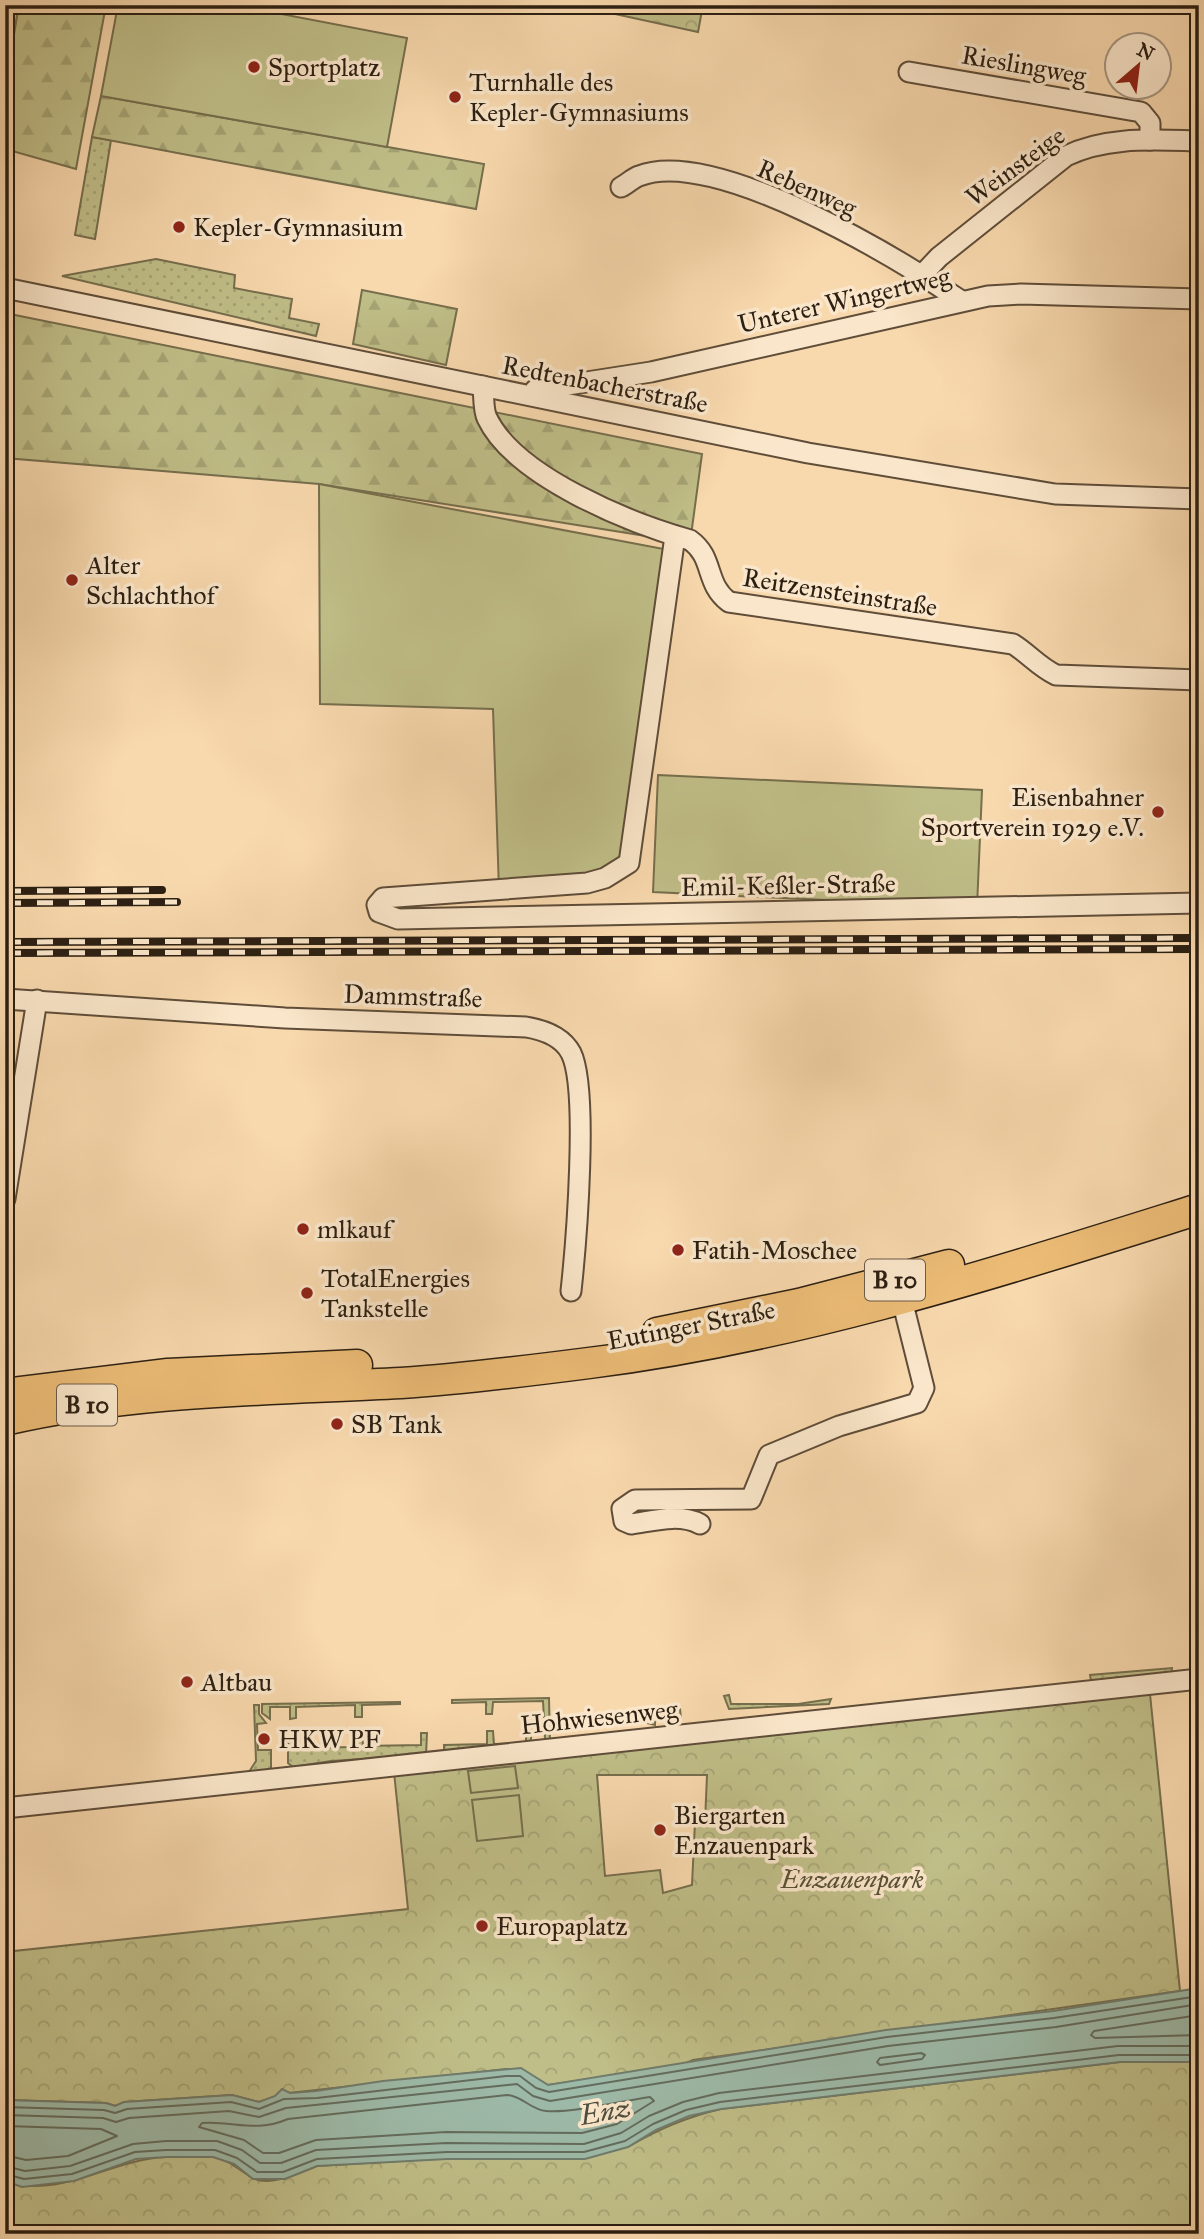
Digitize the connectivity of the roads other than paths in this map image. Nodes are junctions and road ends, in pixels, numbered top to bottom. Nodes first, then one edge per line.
1 (909, 72) dead end
2 (1150, 140) junction
3 (1199, 141) edge
4 (621, 187) dead end
5 (922, 275) junction
6 (5, 288) edge
7 (1199, 299) edge
8 (960, 300) junction
9 (483, 386) junction
10 (504, 389) junction
11 (1199, 499) edge
12 (676, 536) junction
13 (1199, 680) edge
14 (1199, 903) edge
15 (5, 999) edge
16 (37, 1000) junction
17 (1199, 1188) edge
18 (5, 1199) edge
19 (1199, 1209) edge
20 (571, 1291) dead end
21 (902, 1300) junction
22 (169, 1385) junction
23 (5, 1394) edge
24 (5, 1420) edge
25 (700, 1524) dead end
26 (1199, 1679) edge
27 (5, 1808) edge

1 - 2 street, Rieslingweg
2 - 3 street, Weinsteige
2 - 5 street, Weinsteige
4 - 5 street, Rebenweg
5 - 8 street, Rebenweg
6 - 9 street, Redtenbacherstraße
7 - 8 street, Unterer Wingertweg
8 - 10 street, Unterer Wingertweg
9 - 10 street, Redtenbacherstraße
9 - 12 street, Reitzensteinstraße
10 - 11 street, Redtenbacherstraße
12 - 13 street, Reitzensteinstraße
12 - 14 street, Emil-Keßler-Straße
15 - 16 street, Dammstraße
16 - 18 street
16 - 20 street, Dammstraße
17 - 22 main road, Eutinger Straße / B 10
19 - 21 main road, Eutinger Straße / B 10
21 - 22 main road, Eutinger Straße / B 10
21 - 25 street
22 - 23 main road, Eutinger Straße / B 10
22 - 24 main road, Eutinger Straße / B 10
26 - 27 street, Hohwiesenweg

